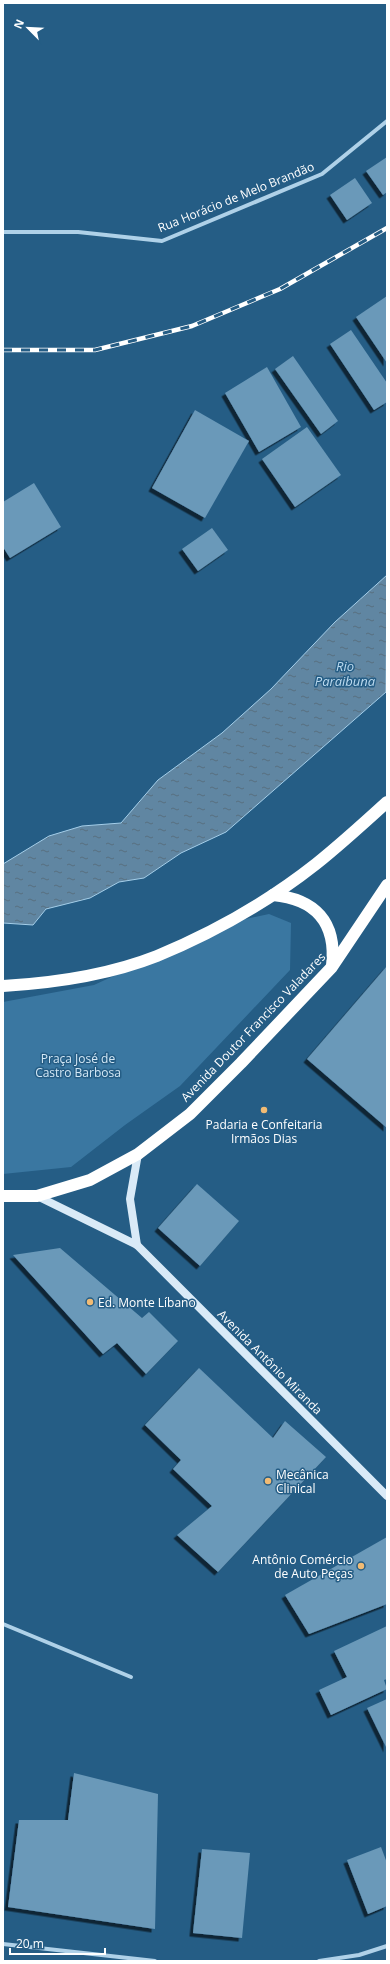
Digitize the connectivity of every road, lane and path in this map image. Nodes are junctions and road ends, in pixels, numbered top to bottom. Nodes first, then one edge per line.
1 (387, 121) edge
2 (3, 232) edge
3 (387, 802) edge
4 (387, 885) edge
5 (273, 895) junction
6 (332, 967) junction
7 (3, 986) edge
8 (138, 1154) junction
9 (3, 1196) edge
10 (36, 1196) junction
11 (137, 1245) junction
12 (387, 1496) edge
13 (3, 1624) edge
14 (131, 1677) dead end
15 (3, 1944) edge
16 (387, 1946) edge
17 (155, 1961) edge
18 (319, 1961) edge

1 - 2 street, Rua Horácio de Melo Brandão
3 - 5 highway
4 - 6 highway, Avenida Doutor Francisco Valadares
5 - 6 highway
5 - 7 highway
6 - 8 highway, Avenida Doutor Francisco Valadares
8 - 10 highway, Avenida Doutor Francisco Valadares
8 - 11 street
9 - 10 highway, Avenida Doutor Francisco Valadares
10 - 11 street, Avenida Antônio Miranda
11 - 12 street, Avenida Antônio Miranda
13 - 14 street
15 - 17 street
16 - 18 street

